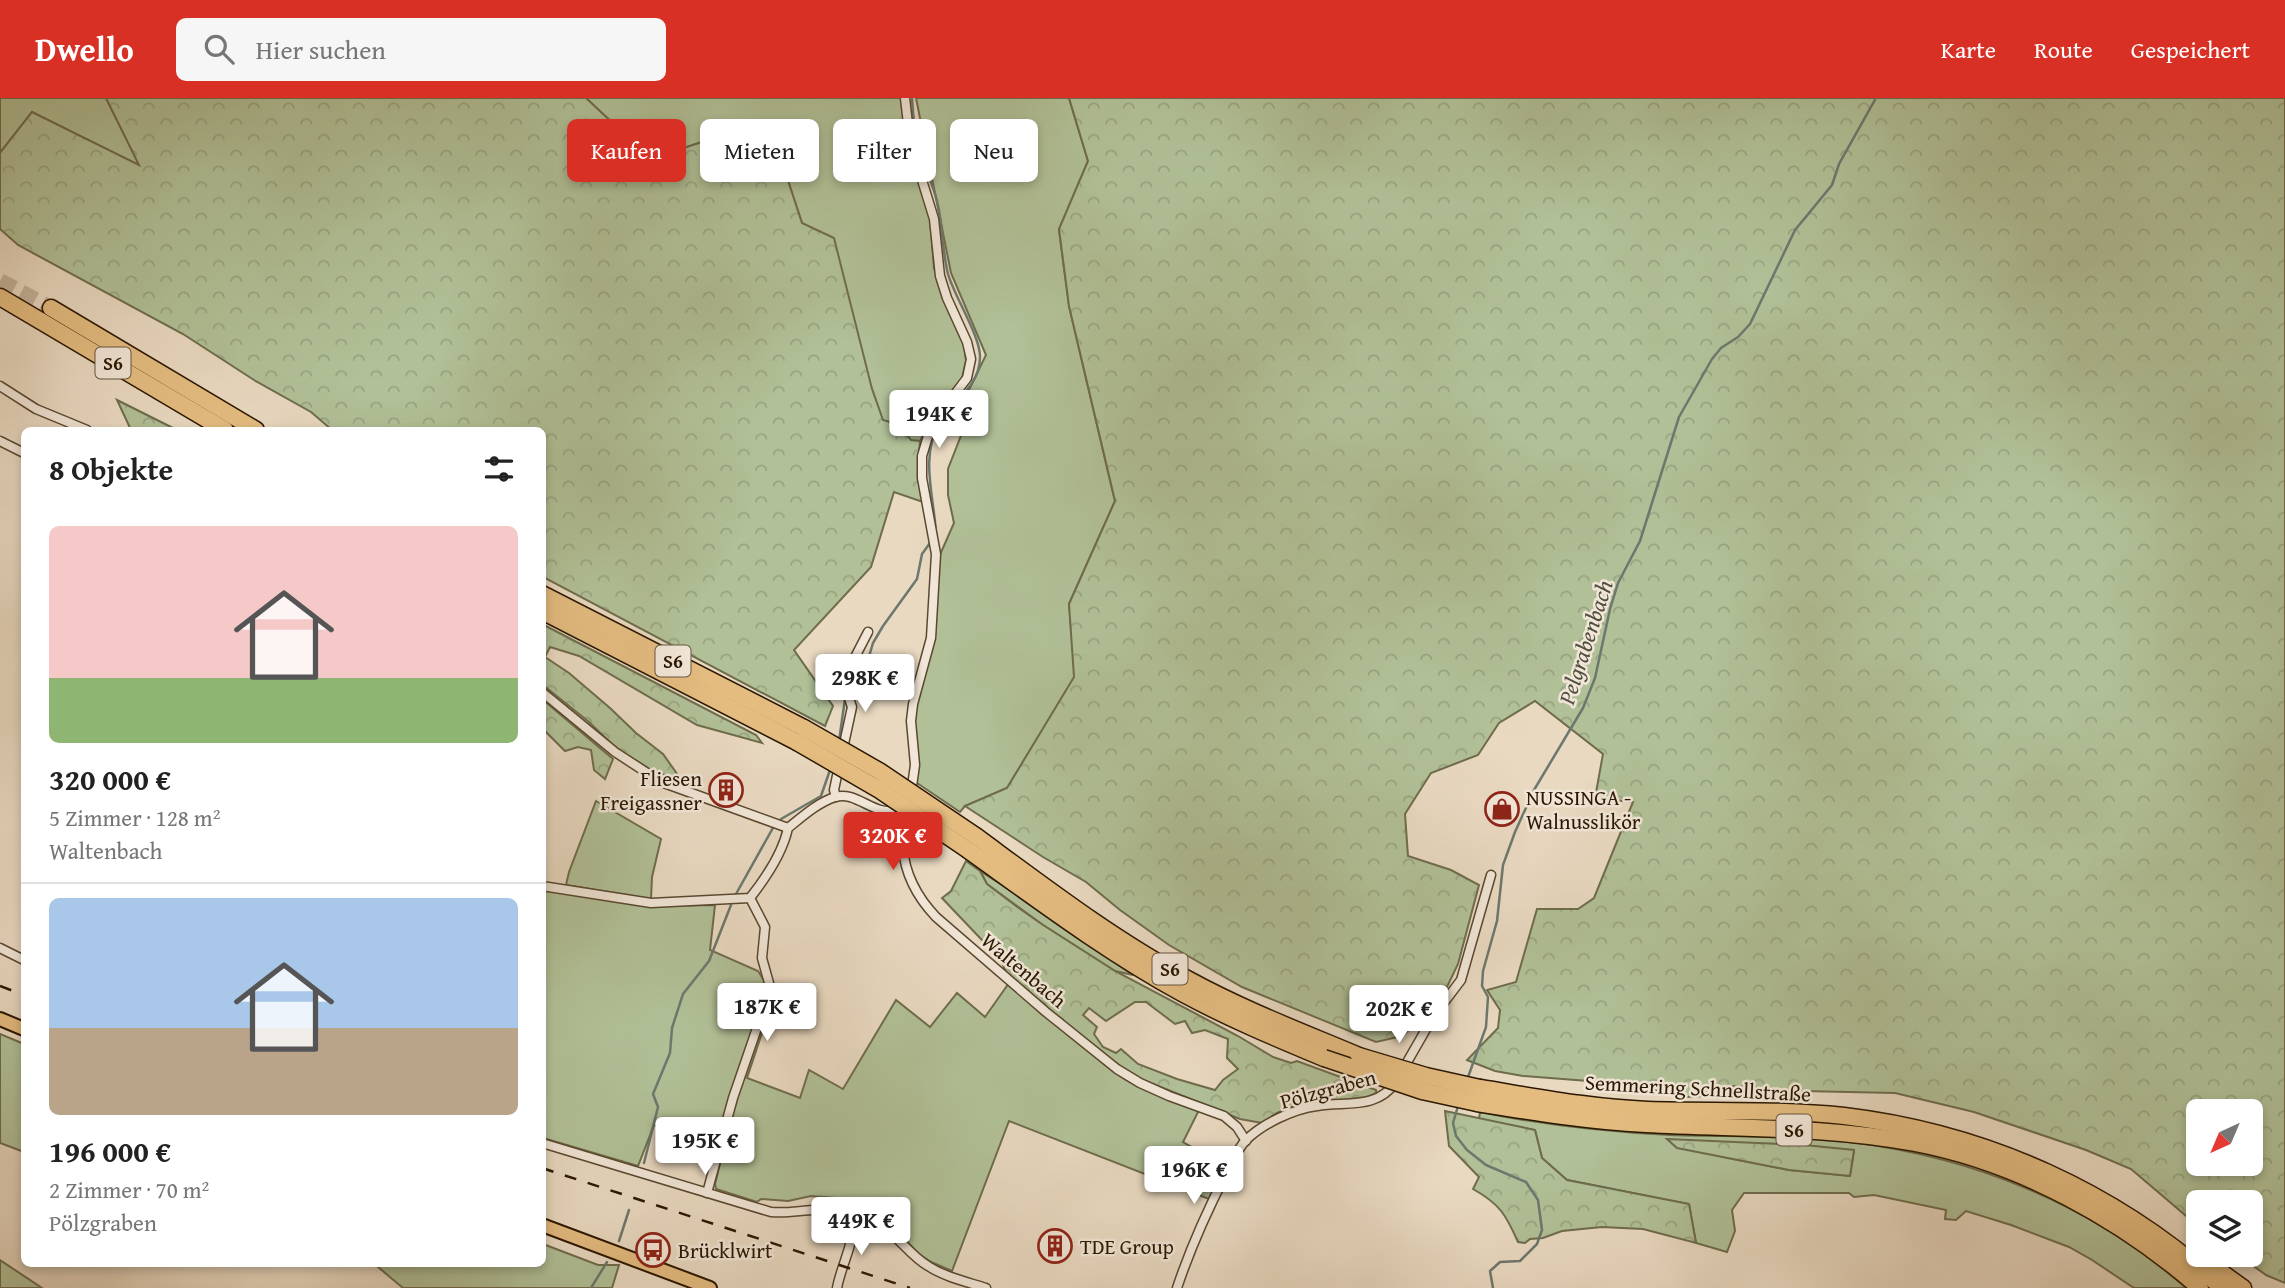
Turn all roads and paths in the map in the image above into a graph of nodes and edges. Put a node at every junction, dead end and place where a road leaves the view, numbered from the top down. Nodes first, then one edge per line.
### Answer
1 (905, 98) edge
2 (0, 297) edge
3 (51, 308) tunnel mouth
4 (0, 386) edge
5 (80, 427) edge
6 (220, 427) edge
7 (251, 427) edge
8 (0, 441) edge
9 (21, 452) edge
10 (546, 596) edge
11 (546, 613) edge
12 (868, 632) dead end
13 (546, 695) edge
14 (801, 735) junction
15 (836, 797) junction
16 (898, 809) junction
17 (788, 828) junction
18 (972, 844) junction
19 (1491, 875) dead end
20 (546, 887) edge
21 (750, 898) junction
22 (0, 948) edge
23 (21, 958) edge
24 (0, 1019) edge
25 (21, 1028) edge
26 (1479, 1096) junction
27 (1246, 1141) junction
28 (546, 1144) edge
29 (707, 1193) junction
30 (854, 1223) junction
31 (546, 1226) edge
32 (2174, 1247) junction
33 (710, 1288) edge
34 (837, 1288) edge
35 (986, 1288) edge
36 (1177, 1288) edge
37 (2200, 1288) edge
38 (2222, 1288) edge
39 (2244, 1288) edge

1 - 16 street
2 - 6 highway, S6
3 - 7 highway, S6
4 - 5 street
8 - 9 street
10 - 14 highway, Semmering Schnellstraße / S6
11 - 14 highway, Semmering Schnellstraße / S6
12 - 15 street
13 - 17 street
14 - 18 highway, Semmering Schnellstraße / S6, bridge
15 - 16 street
15 - 17 street
16 - 27 street, Waltenbach
17 - 21 street
18 - 26 highway, Semmering Schnellstraße / S6, bridge
18 - 26 highway, Semmering Schnellstraße / S6, bridge
19 - 27 street, Pölzgraben
20 - 21 street
21 - 29 street
22 - 23 street
24 - 25 main road
26 - 32 highway, Semmering Schnellstraße / S6
26 - 37 highway, Semmering Schnellstraße / S6
27 - 36 street, Pölzgraben
28 - 29 street
29 - 30 street
30 - 34 street
30 - 35 street
31 - 33 main road
32 - 38 highway, Semmering Schnellstraße / S6
32 - 39 highway

